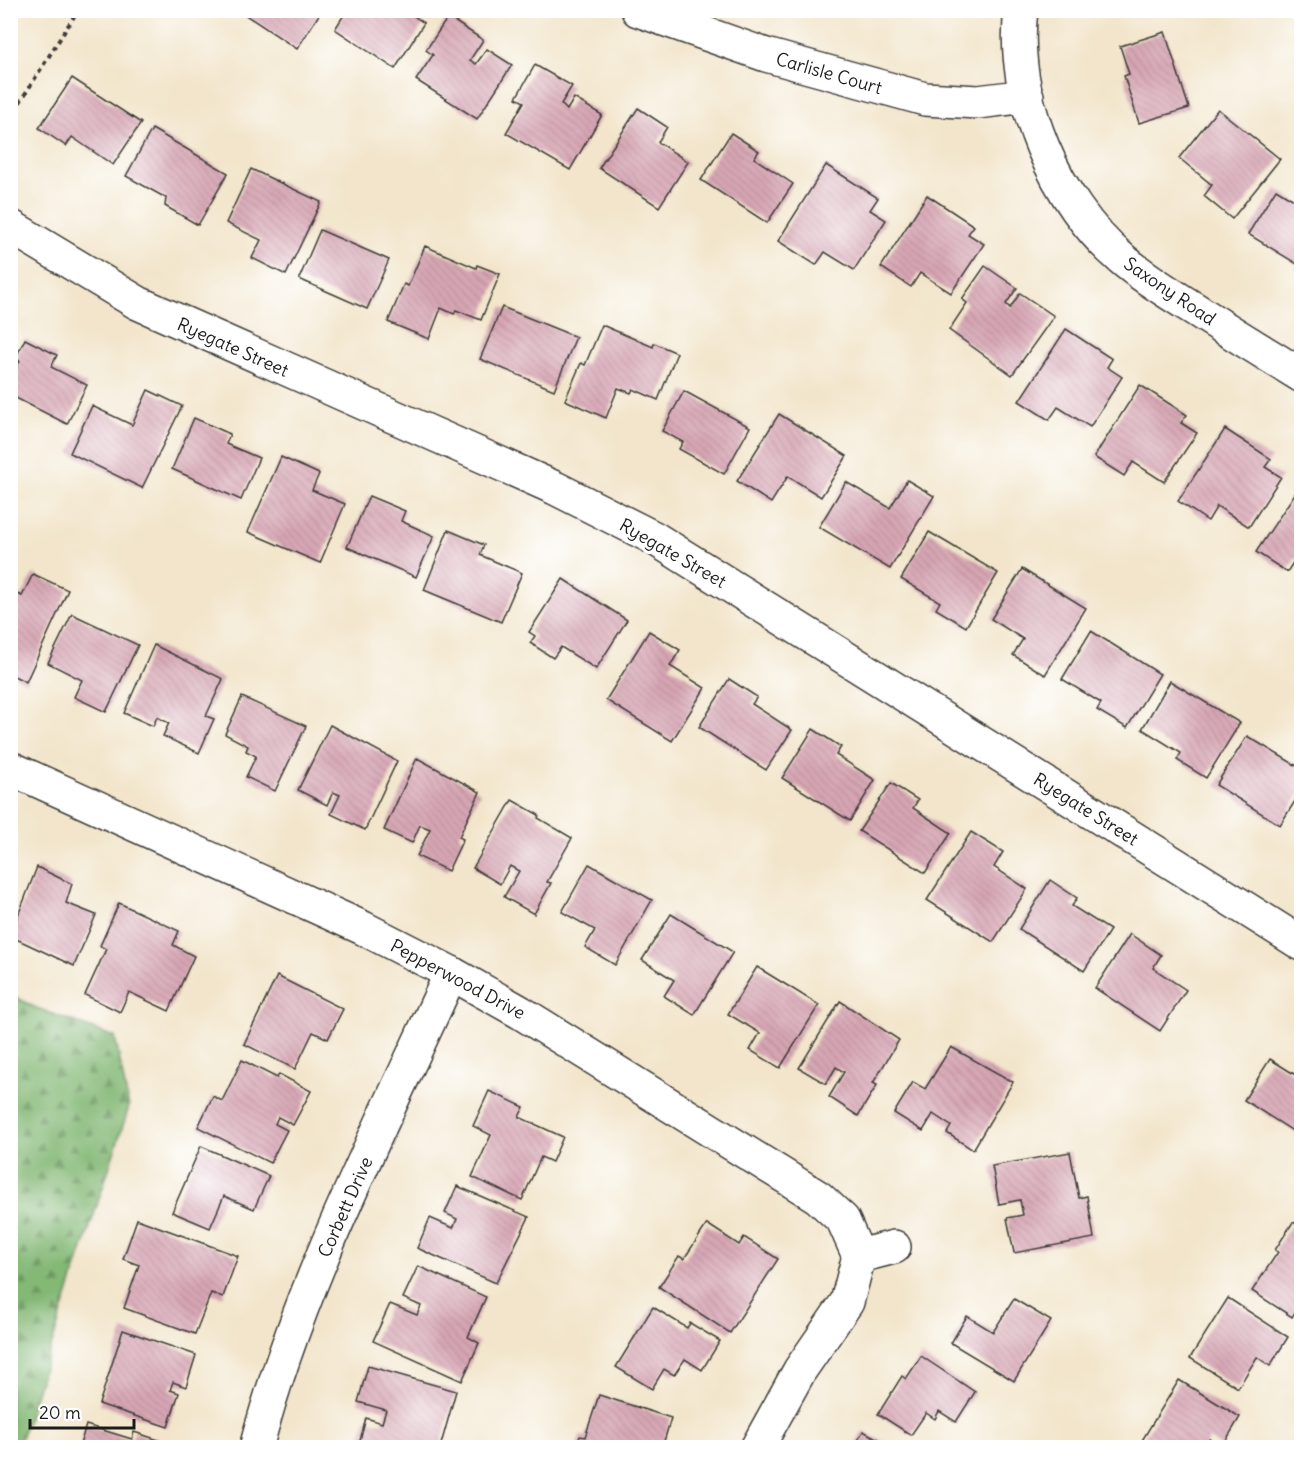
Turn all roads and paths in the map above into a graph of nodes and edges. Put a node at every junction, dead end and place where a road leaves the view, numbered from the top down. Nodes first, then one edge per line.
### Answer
1 (78, 10) edge
2 (638, 10) edge
3 (1022, 10) edge
4 (1027, 96) junction
5 (10, 117) edge
6 (10, 225) edge
7 (1302, 376) edge
8 (10, 768) edge
9 (1302, 944) edge
10 (451, 972) junction
11 (894, 1247) dead end
12 (859, 1256) junction
13 (256, 1448) edge
14 (758, 1448) edge

1 - 5 path
2 - 4 street, Carlisle Court
3 - 4 street, Saxony Road
4 - 7 street, Saxony Road
6 - 9 street, Ryegate Street
8 - 10 street, Pepperwood Drive
10 - 12 street, Pepperwood Drive
10 - 13 street, Corbett Drive
11 - 12 street
12 - 14 street

